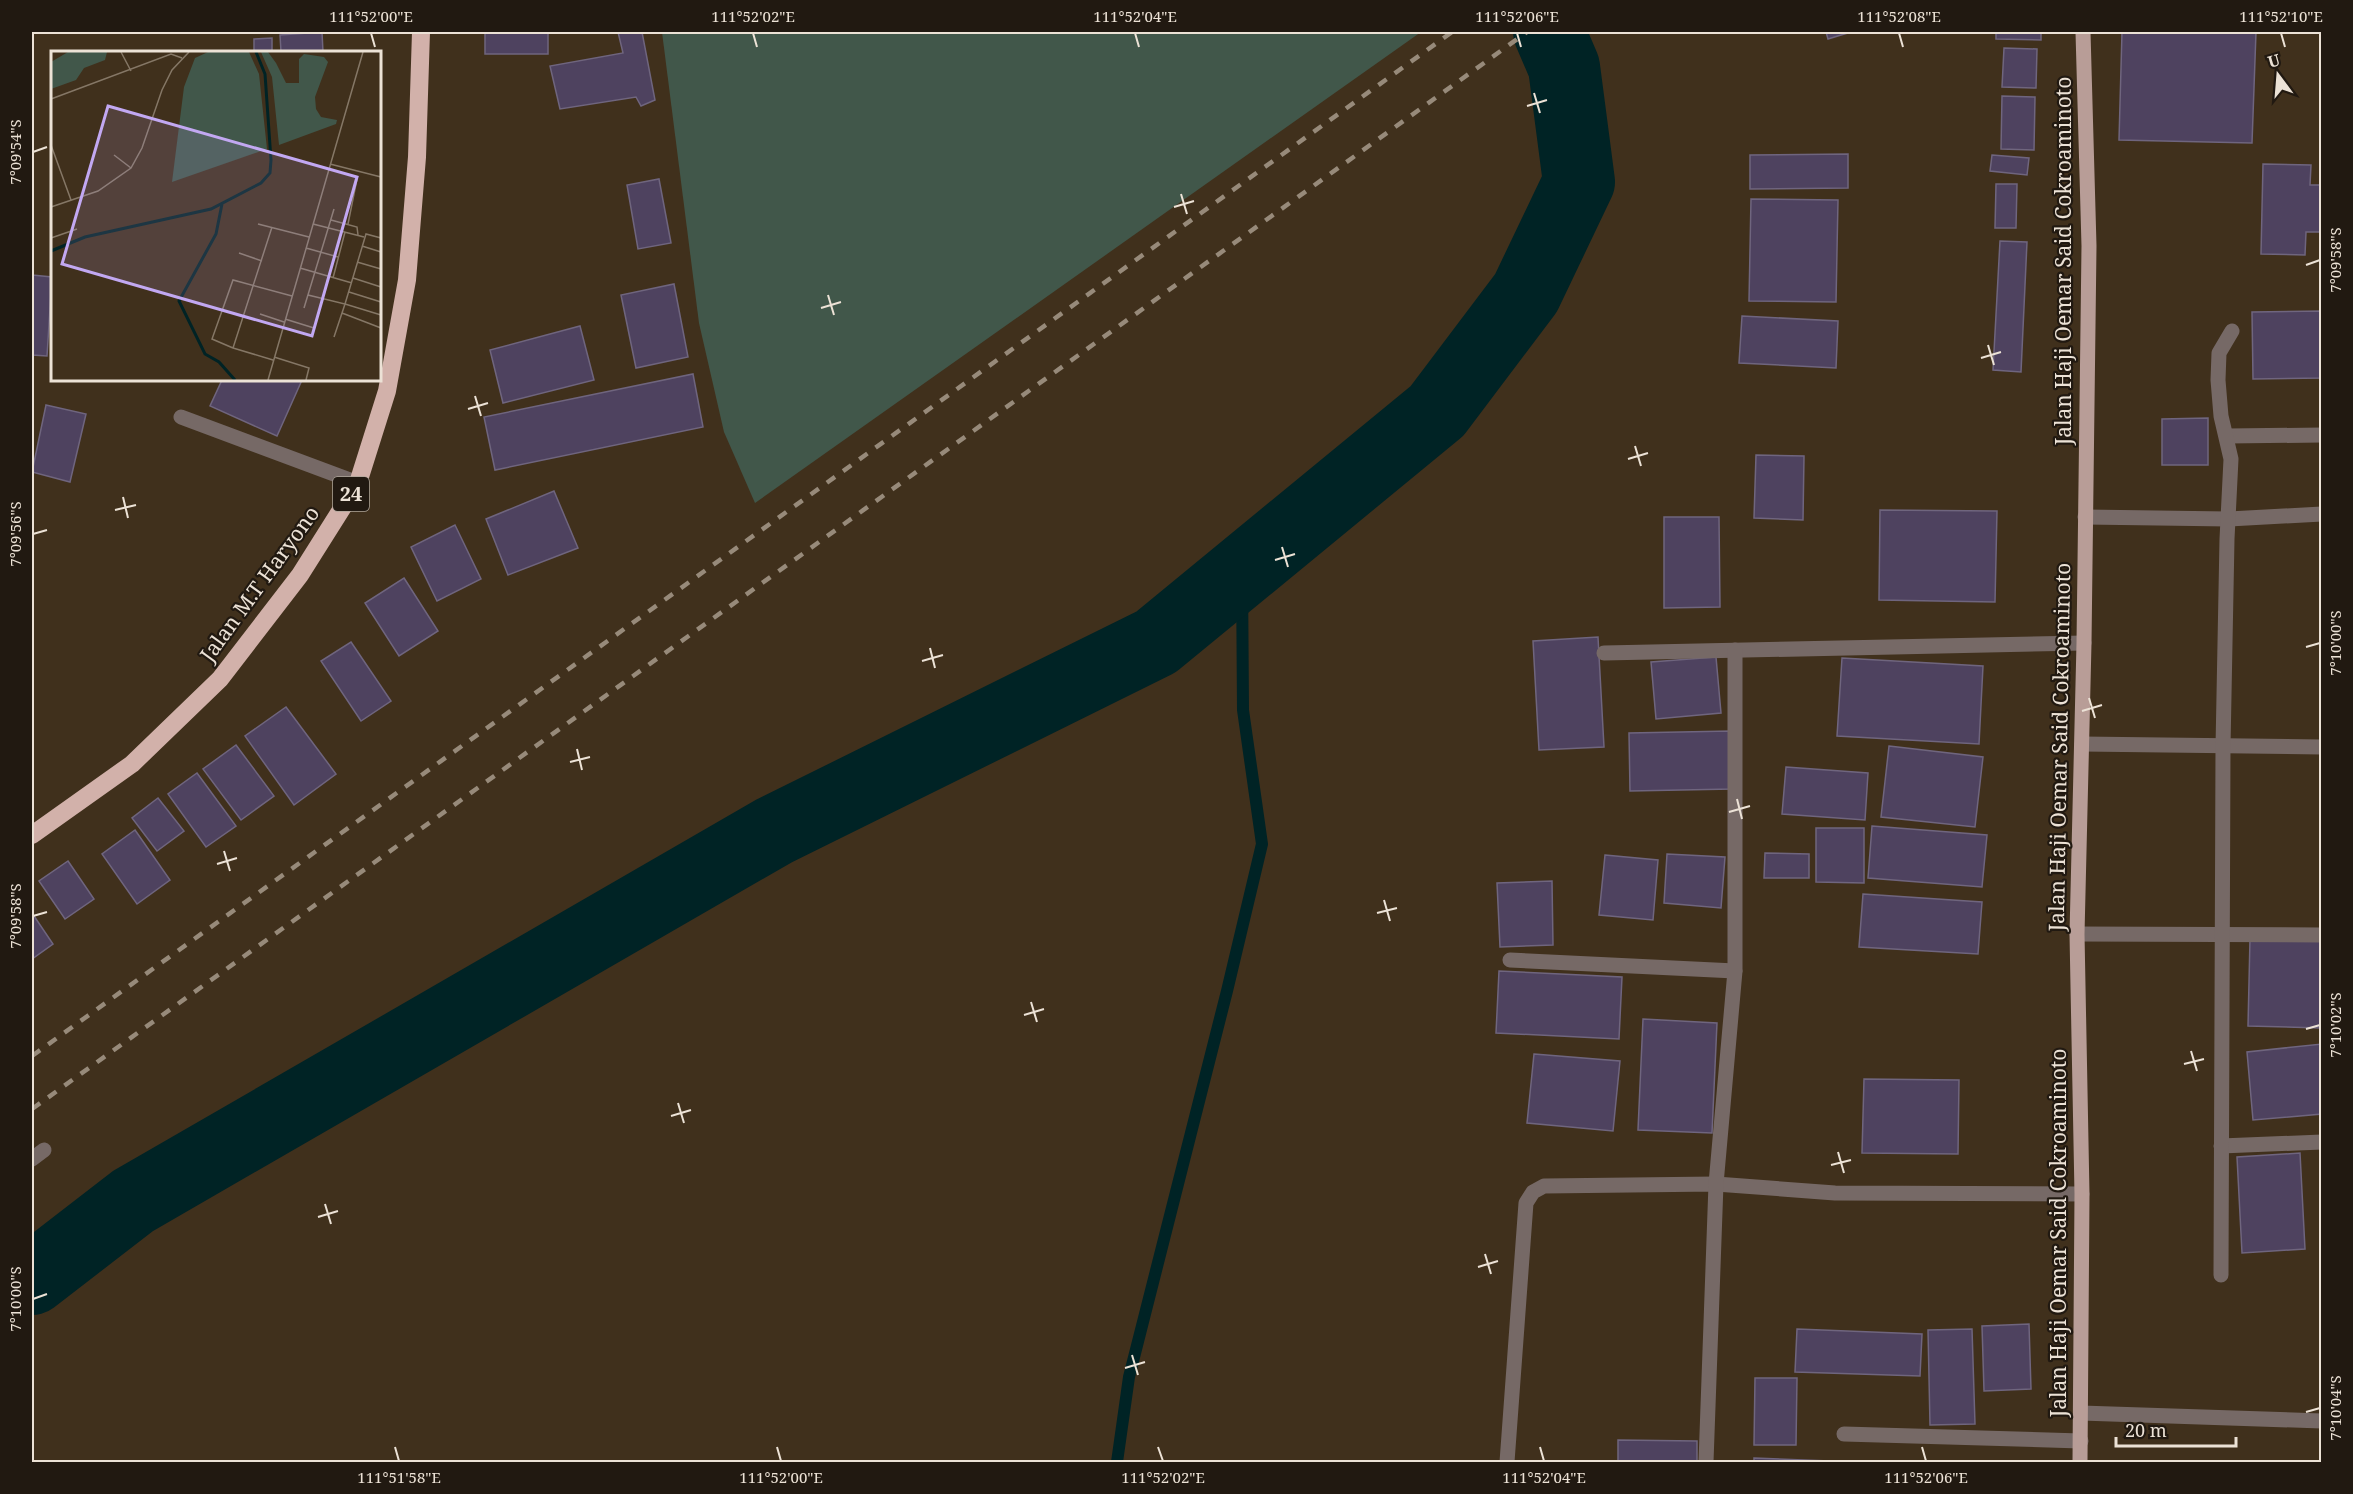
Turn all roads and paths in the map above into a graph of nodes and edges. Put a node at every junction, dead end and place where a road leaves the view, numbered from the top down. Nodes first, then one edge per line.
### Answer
1 (422, 32) edge
2 (2083, 32) edge
3 (2232, 331) dead end
4 (181, 417) dead end
5 (2322, 435) edge
6 (2228, 436) junction
7 (358, 483) junction
8 (2322, 514) edge
9 (2085, 517) junction
10 (2229, 519) junction
11 (2084, 643) junction
12 (1735, 650) junction
13 (1604, 653) dead end
14 (2082, 744) junction
15 (2223, 747) junction
16 (2322, 747) edge
17 (32, 835) edge
18 (2077, 934) junction
19 (2221, 935) junction
20 (2322, 935) edge
21 (1510, 960) dead end
22 (1735, 971) junction
23 (2322, 1142) edge
24 (2221, 1146) junction
25 (44, 1150) dead end
26 (32, 1160) edge
27 (1716, 1184) junction
28 (2082, 1194) junction
29 (2221, 1275) dead end
30 (2081, 1413) junction
31 (2322, 1421) edge
32 (1844, 1434) dead end
33 (2081, 1441) junction
34 (1507, 1462) edge
35 (1706, 1462) edge
36 (2080, 1462) edge

1 - 7 highway, Jalan M.T Haryono / 24
2 - 9 main road, Jalan Haji Oemar Said Cokroaminoto
3 - 6 street
4 - 7 street
5 - 6 street
6 - 10 street
7 - 17 highway, Jalan M.T Haryono / 24
8 - 10 street
9 - 10 street
9 - 11 main road, Jalan Haji Oemar Said Cokroaminoto
10 - 15 street
11 - 12 street
11 - 14 main road, Jalan Haji Oemar Said Cokroaminoto
12 - 13 street
12 - 22 street
14 - 15 street
14 - 18 main road, Jalan Haji Oemar Said Cokroaminoto
15 - 16 street
15 - 19 street
18 - 19 street
18 - 28 main road, Jalan Haji Oemar Said Cokroaminoto
19 - 20 street
19 - 24 street
21 - 22 street
22 - 27 street
23 - 24 street
24 - 29 street
25 - 26 street
27 - 28 street
27 - 34 street
27 - 35 street
28 - 30 main road, Jalan Haji Oemar Said Cokroaminoto
30 - 31 street
30 - 33 main road, Jalan Haji Oemar Said Cokroaminoto
32 - 33 street
33 - 36 main road, Jalan Haji Oemar Said Cokroaminoto

